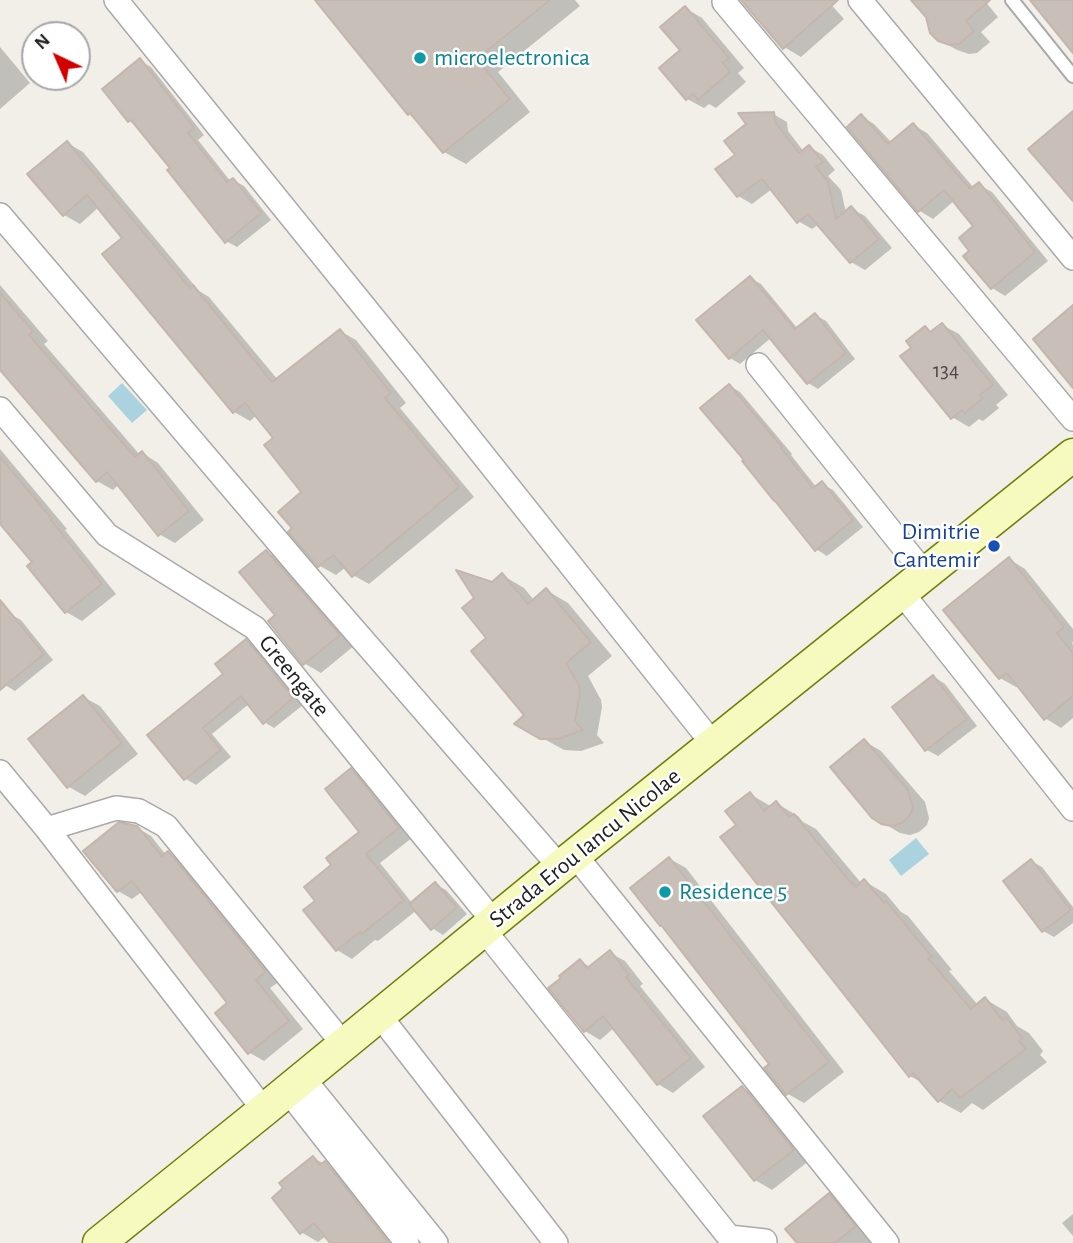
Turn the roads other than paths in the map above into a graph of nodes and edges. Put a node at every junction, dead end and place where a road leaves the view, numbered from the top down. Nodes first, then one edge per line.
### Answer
1 (116, 0) edge
2 (860, 0) edge
3 (1012, 0) edge
4 (724, 2) dead end
5 (1073, 76) edge
6 (0, 215) edge
7 (1073, 258) edge
8 (758, 365) dead end
9 (0, 409) edge
10 (1073, 419) edge
11 (1073, 455) edge
12 (914, 583) junction
13 (713, 744) junction
14 (0, 772) edge
15 (1073, 809) edge
16 (47, 829) junction
17 (568, 861) junction
18 (489, 926) junction
19 (380, 1016) junction
20 (344, 1045) junction
21 (285, 1093) junction
22 (765, 1241) dead end
23 (99, 1243) edge
24 (407, 1243) edge
25 (436, 1243) edge
26 (556, 1243) edge
27 (887, 1243) edge

1 - 13 street
2 - 7 street
3 - 5 lane
4 - 10 street
6 - 17 street
8 - 12 street
9 - 18 street, Greengate
11 - 12 street, Strada Erou Iancu Nicolae
12 - 13 street, Strada Erou Iancu Nicolae
12 - 15 street
13 - 17 street, Strada Erou Iancu Nicolae
14 - 16 street
16 - 20 street
16 - 21 street
17 - 18 street, Strada Erou Iancu Nicolae
17 - 27 street
18 - 19 street, Strada Erou Iancu Nicolae
18 - 22 street, Greengate
19 - 20 street, Strada Erou Iancu Nicolae
19 - 26 street
20 - 21 street, Strada Erou Iancu Nicolae
21 - 23 street, Strada Erou Iancu Nicolae
21 - 24 street
21 - 25 street

